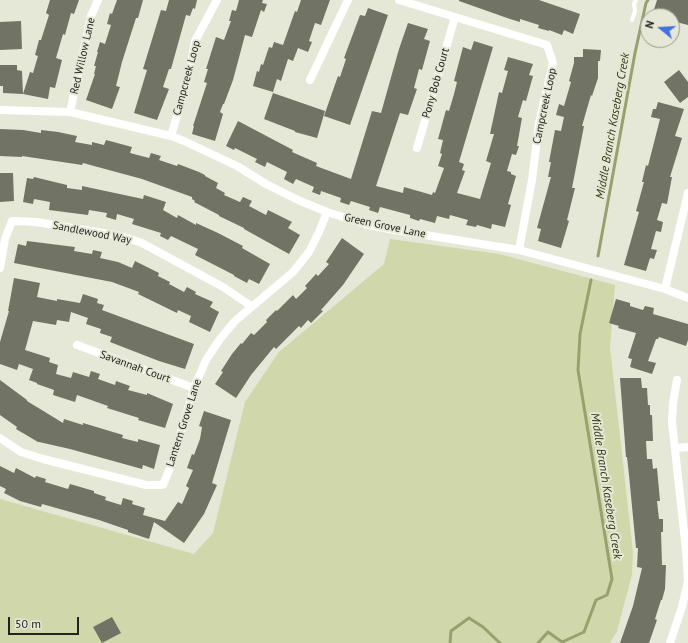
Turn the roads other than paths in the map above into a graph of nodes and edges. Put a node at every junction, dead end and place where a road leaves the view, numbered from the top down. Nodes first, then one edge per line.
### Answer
1 (98, 0) edge
2 (217, 0) edge
3 (348, 0) edge
4 (399, 0) edge
5 (636, 0) edge
6 (454, 17) junction
7 (632, 20) dead end
8 (310, 80) dead end
9 (0, 110) edge
10 (70, 112) junction
11 (171, 136) junction
12 (417, 148) dead end
13 (688, 193) edge
14 (327, 212) junction
15 (518, 250) junction
16 (0, 268) edge
17 (665, 290) junction
18 (688, 298) edge
19 (251, 306) junction
20 (77, 345) dead end
21 (677, 380) dead end
22 (194, 388) junction
23 (0, 438) edge
24 (688, 447) edge
25 (675, 448) junction
26 (688, 581) edge
27 (670, 643) edge

1 - 10 street, Red Willow Lane
2 - 11 street, Campcreek Loop
3 - 8 street
4 - 6 street, Campcreek Loop
5 - 7 lane
6 - 12 street, Pony Bob Court
6 - 15 street, Campcreek Loop
9 - 10 street, Green Grove Lane
10 - 11 street, Green Grove Lane
11 - 14 street, Green Grove Lane
13 - 17 street
14 - 15 street, Green Grove Lane
14 - 19 street, Lantern Grove Lane
15 - 17 street, Green Grove Lane
16 - 19 street, Sandlewood Way
17 - 18 street, Green Grove Lane
19 - 22 street, Lantern Grove Lane
20 - 22 street, Savannah Court
21 - 25 street
22 - 23 street, Lantern Grove Lane
24 - 25 street
25 - 26 street
26 - 27 street

